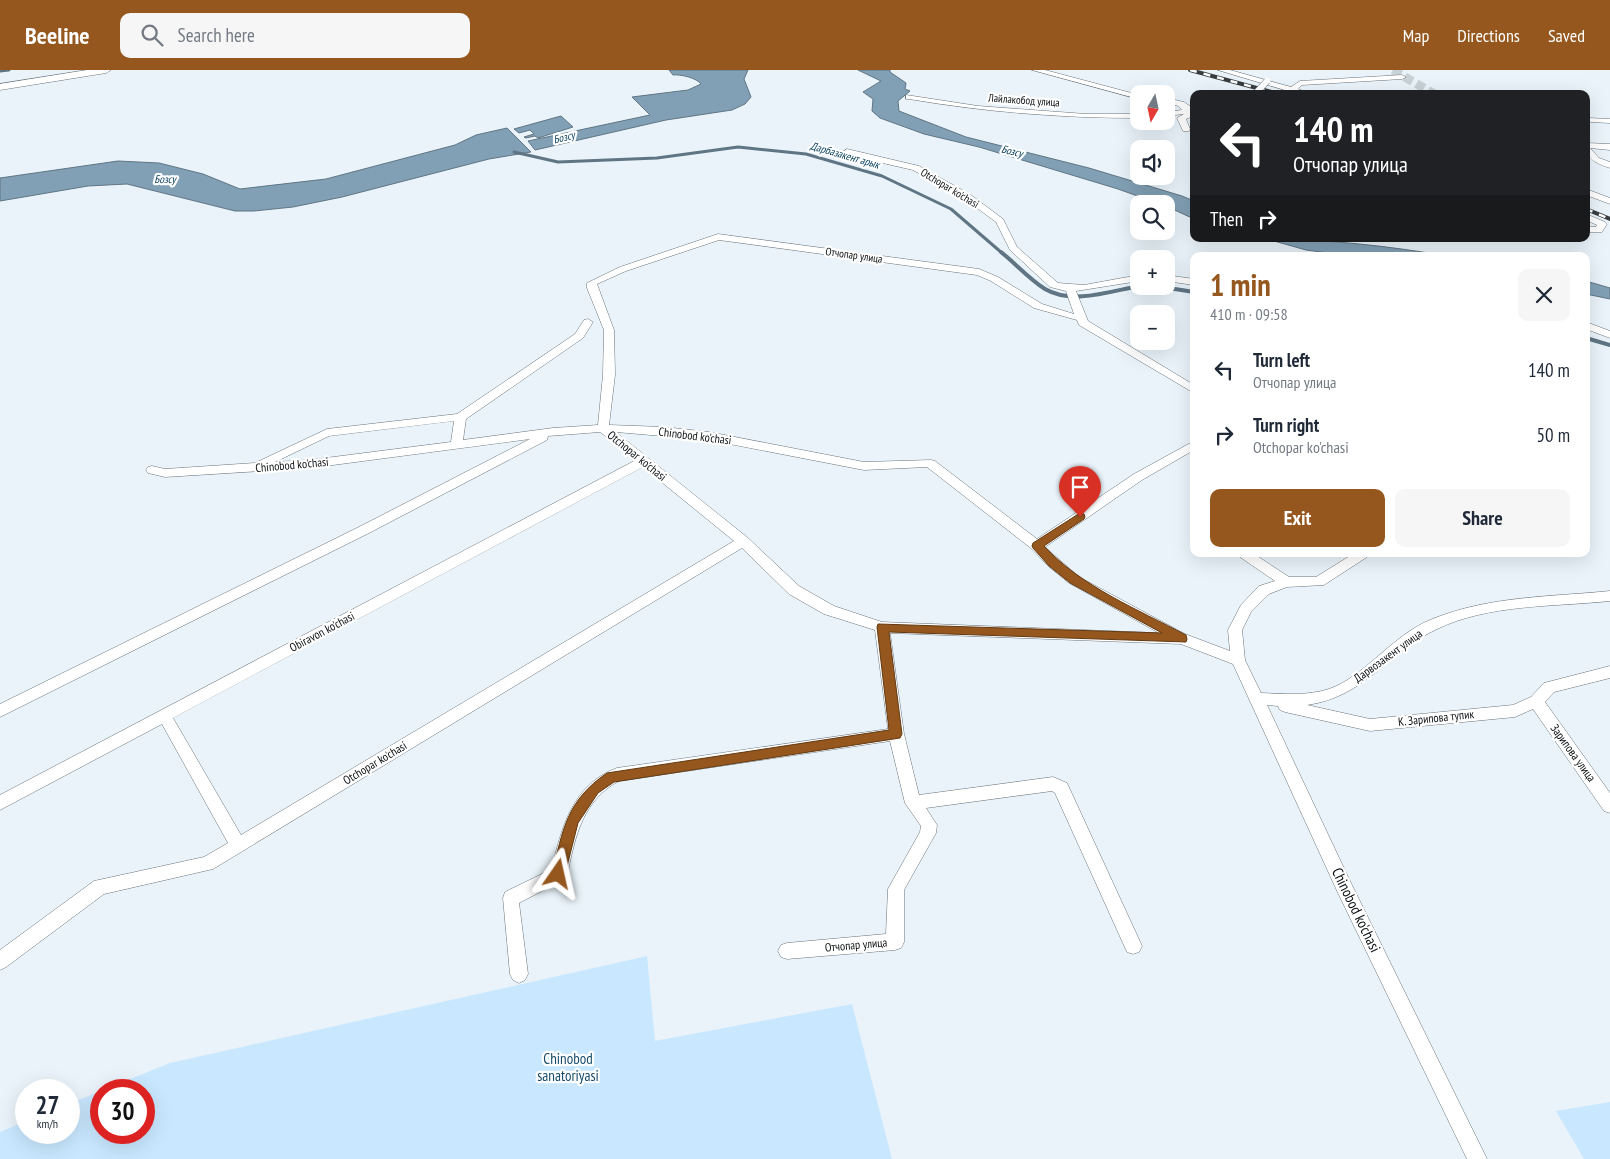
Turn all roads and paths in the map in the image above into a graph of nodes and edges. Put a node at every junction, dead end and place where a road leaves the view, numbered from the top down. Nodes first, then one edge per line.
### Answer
1 (73, 70) edge
2 (106, 70) edge
3 (1036, 70) edge
4 (1222, 70) edge
5 (1402, 77) dead end
6 (36, 79) junction
7 (1267, 81) junction
8 (0, 82) edge
9 (0, 87) edge
10 (1293, 89) joint
11 (1259, 90) edge
12 (1130, 95) edge
13 (909, 97) dead end
14 (1175, 102) edge
15 (1190, 110) edge
16 (1190, 111) edge
17 (1175, 113) edge
18 (1190, 115) edge
19 (1130, 116) edge
20 (1591, 120) dead end
21 (1610, 121) edge
22 (1186, 129) dead end
23 (1590, 147) edge
24 (1610, 147) edge
25 (847, 152) dead end
26 (1590, 152) edge
27 (1610, 165) edge
28 (1590, 194) edge
29 (1610, 201) edge
30 (1590, 219) edge
31 (1590, 229) edge
32 (623, 270) joint
33 (1130, 279) edge
34 (1175, 279) edge
35 (1190, 281) edge
36 (1070, 289) junction
37 (1080, 318) junction
38 (588, 322) dead end
39 (1590, 327) edge
40 (1610, 335) edge
41 (1190, 388) edge
42 (460, 417) junction
43 (603, 428) junction
44 (553, 432) junction
45 (457, 445) junction
46 (1190, 447) edge
47 (644, 461) junction
48 (251, 469) junction
49 (152, 470) dead end
50 (743, 541) junction
51 (1037, 546) junction
52 (1249, 557) edge
53 (1357, 557) edge
54 (1286, 582) junction
55 (1610, 596) edge
56 (882, 627) junction
57 (1182, 639) junction
58 (1238, 660) junction
59 (1610, 672) edge
60 (1255, 699) junction
61 (1536, 701) junction
62 (0, 711) edge
63 (164, 715) junction
64 (896, 734) junction
65 (914, 803) junction
66 (0, 804) edge
67 (1610, 806) edge
68 (238, 845) junction
69 (1133, 946) dead end
70 (787, 951) dead end
71 (0, 961) edge
72 (519, 974) dead end
73 (1477, 1159) edge

1 - 6 main road
2 - 6 main road
3 - 12 street, Лайлакобод улица
4 - 7 street
5 - 10 street
6 - 8 main road
6 - 9 main road
7 - 10 street
7 - 11 street, bridge
13 - 19 street, Лайлакобод улица
14 - 15 street
16 - 17 street
18 - 22 street
20 - 21 street
23 - 24 street
25 - 36 street, Otchopar ko'chasi
26 - 27 street
28 - 29 street
30 - 31 street
32 - 37 street, Отчопар улица
32 - 43 street, Otchopar ko'chasi
33 - 36 street
34 - 35 street
36 - 37 street
37 - 41 street, Отчопар улица
38 - 42 street
39 - 40 street
42 - 45 street
42 - 48 street
43 - 44 street, Chinobod ko'chasi
43 - 47 street, Otchopar ko'chasi
43 - 51 street, Chinobod ko'chasi
44 - 45 street, Chinobod ko'chasi
44 - 62 street
45 - 48 street, Chinobod ko'chasi
46 - 51 street
47 - 50 street, Otchopar ko'chasi
47 - 63 street, Obiravon ko'chasi
48 - 49 street, Chinobod ko'chasi
50 - 56 street, Otchopar ko'chasi
50 - 68 street, Otchopar ko'chasi
51 - 57 street, Chinobod ko'chasi
52 - 54 street
53 - 54 street
54 - 58 street, Chinobod ko'chasi
55 - 60 street, Дарвозакент улица
56 - 57 street, Otchopar ko'chasi
56 - 64 street, Отчопар улица
57 - 58 street, Otchopar ko'chasi
58 - 60 street, Chinobod ko'chasi
59 - 61 street, К. Зарипова тупик
60 - 61 street, К. Зарипова тупик
60 - 73 street, Chinobod ko'chasi
61 - 67 street, Зарипова улица
63 - 66 street, Obiravon ko'chasi
63 - 68 street
64 - 65 street, Отчопар улица
64 - 72 street
65 - 69 street
65 - 70 street, Отчопар улица
68 - 71 street, Otchopar ko'chasi

